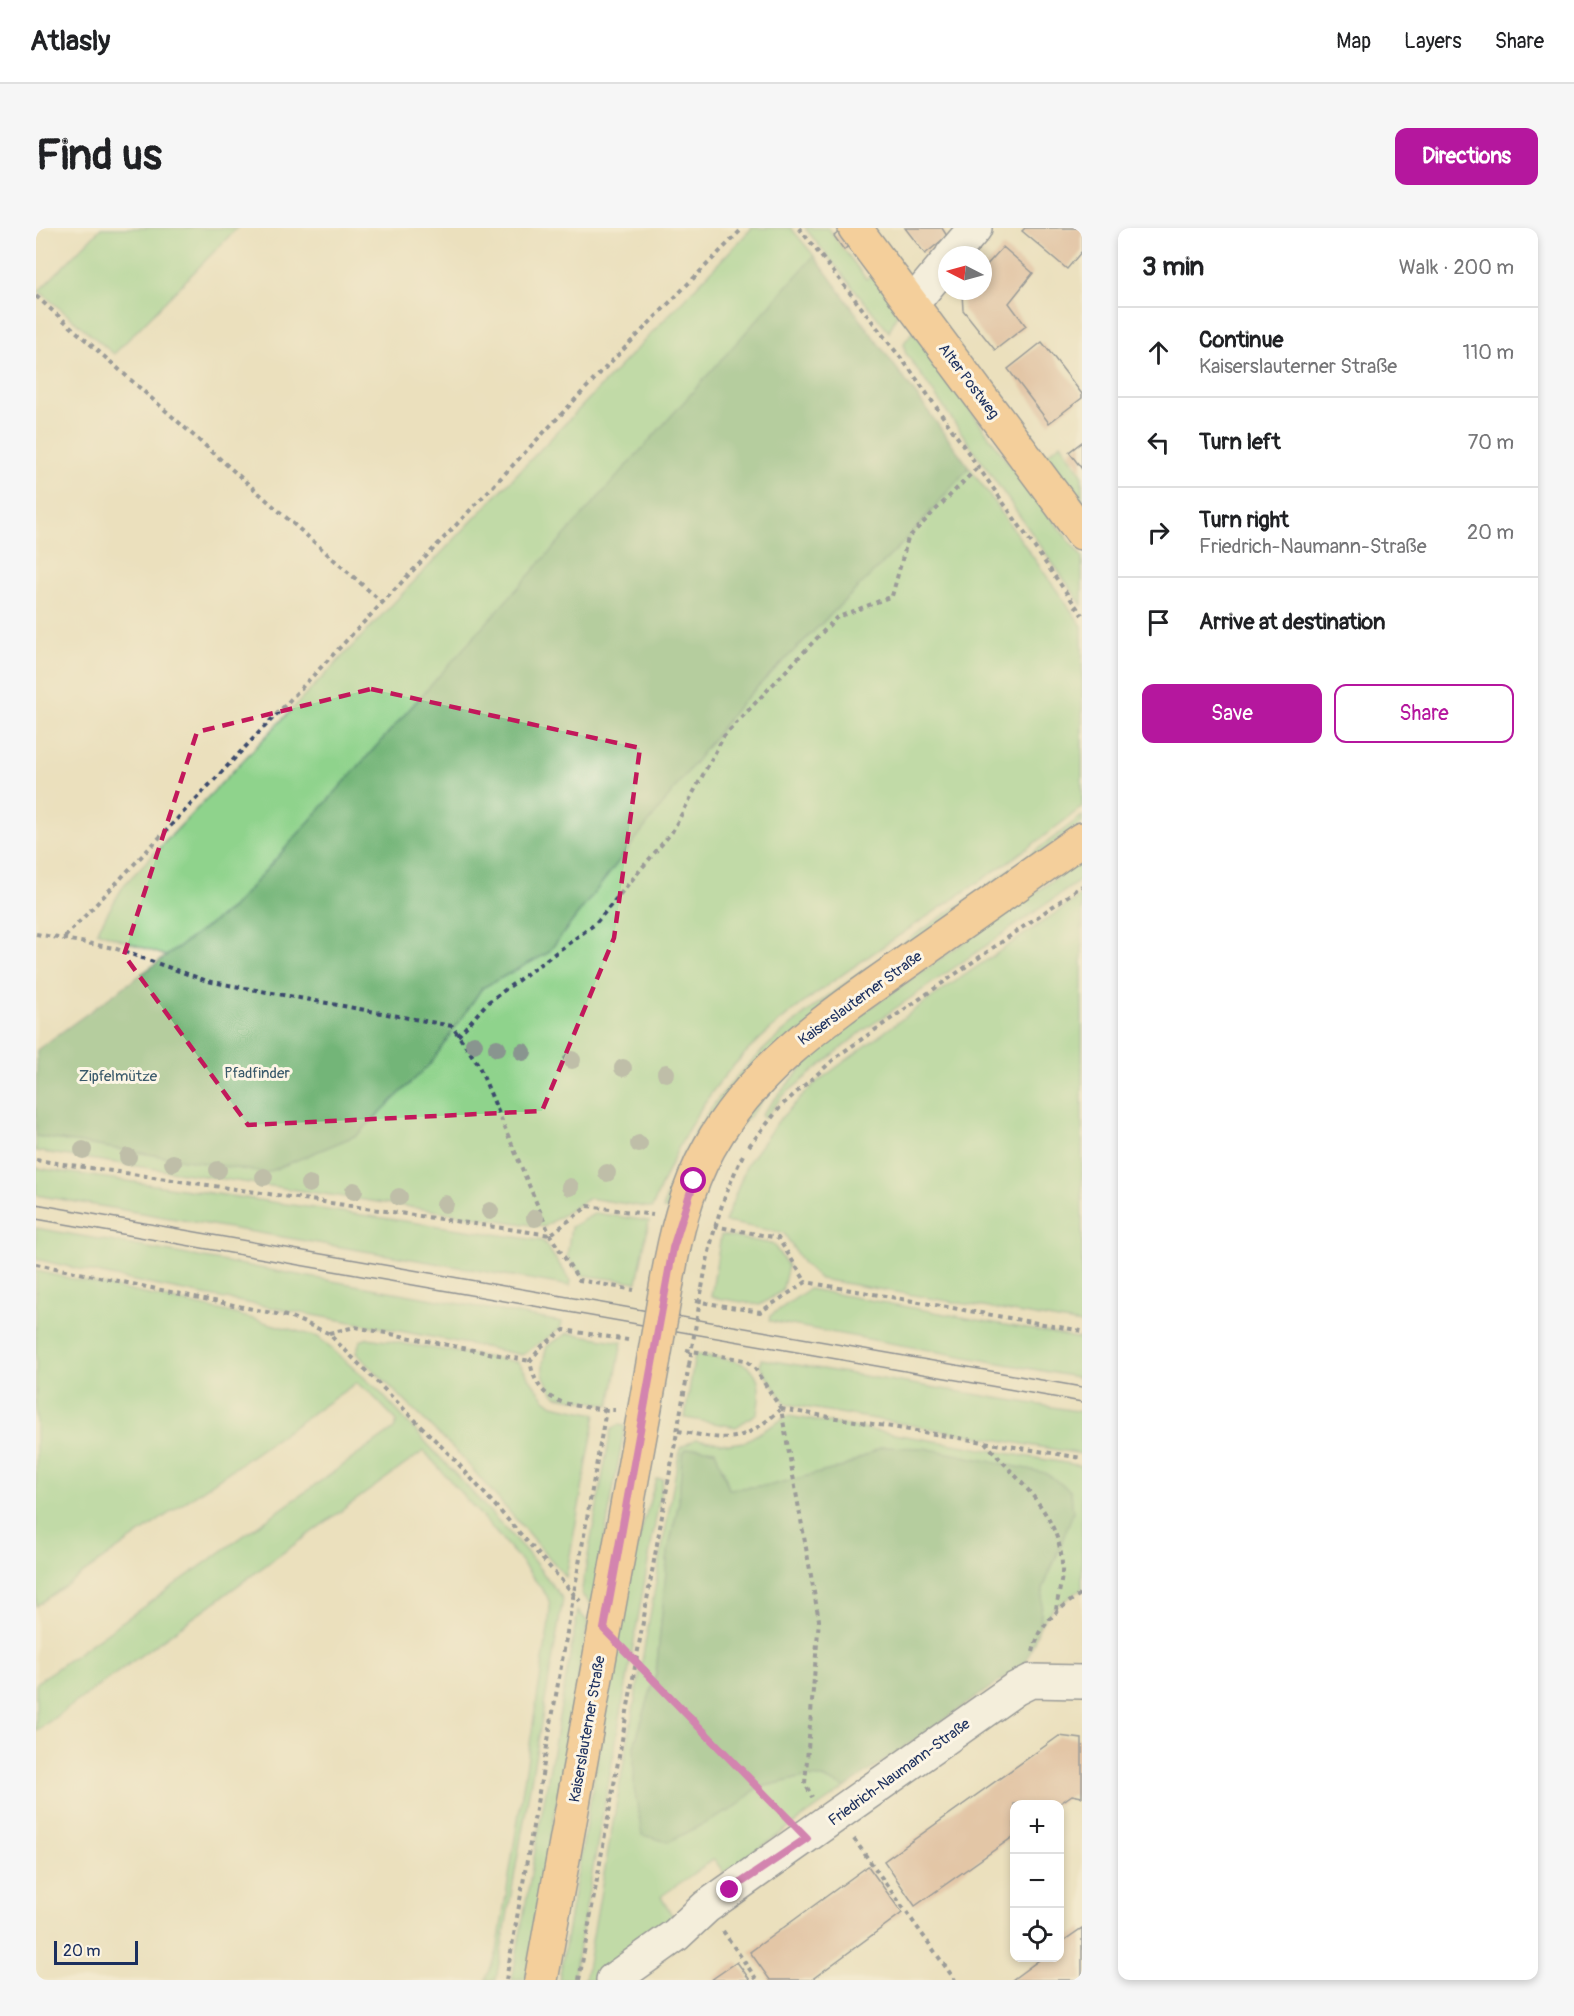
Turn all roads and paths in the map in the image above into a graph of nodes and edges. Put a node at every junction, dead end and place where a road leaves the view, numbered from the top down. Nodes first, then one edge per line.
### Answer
1 (744, 228) edge
2 (800, 228) edge
3 (855, 228) edge
4 (975, 228) edge
5 (960, 246) edge
6 (938, 273) edge
7 (36, 296) edge
8 (912, 304) junction
9 (977, 468) junction
10 (1082, 533) edge
11 (384, 604) junction
12 (1082, 615) edge
13 (1082, 839) edge
14 (1082, 886) edge
15 (36, 934) edge
16 (65, 938) junction
17 (458, 1036) junction
18 (36, 1160) edge
19 (654, 1215) dead end
20 (714, 1226) junction
21 (549, 1235) junction
22 (36, 1264) edge
23 (1082, 1331) edge
24 (328, 1333) junction
25 (530, 1360) dead end
26 (619, 1400) dead end
27 (781, 1409) junction
28 (641, 1424) junction
29 (678, 1431) junction
30 (985, 1442) junction
31 (1082, 1458) edge
32 (573, 1593) junction
33 (1082, 1593) edge
34 (1056, 1610) junction
35 (604, 1629) junction
36 (636, 1662) junction
37 (1031, 1681) junction
38 (1082, 1682) edge
39 (825, 1825) junction
40 (706, 1907) junction
41 (506, 1980) edge
42 (541, 1980) edge
43 (579, 1980) edge
44 (613, 1980) edge
45 (757, 1980) edge
46 (955, 1980) edge

1 - 11 path
2 - 9 path
3 - 8 main road, Alter Postweg
4 - 5 street
6 - 8 street
7 - 11 path
8 - 10 main road, Alter Postweg
9 - 12 path
9 - 17 path
11 - 16 path
13 - 28 main road, Kaiserslauterner Straße, bridge
14 - 20 path
15 - 16 path
16 - 17 path
17 - 21 path
18 - 21 path
19 - 21 path
20 - 23 path
20 - 29 path, bridge
22 - 24 path
24 - 25 path
24 - 32 path
26 - 32 path
27 - 29 path
27 - 30 path
27 - 39 path
28 - 29 path
28 - 35 main road, Kaiserslauterner Straße
29 - 36 path
30 - 31 path
30 - 34 path
32 - 35 path
32 - 41 path
33 - 34 path
34 - 37 path
35 - 36 path
35 - 42 main road, Kaiserslauterner Straße
36 - 39 path
36 - 43 path
37 - 38 street
37 - 39 street, Friedrich-Naumann-Straße
39 - 40 street, Friedrich-Naumann-Straße
39 - 46 path
40 - 44 street, Friedrich-Naumann-Straße
40 - 45 path

